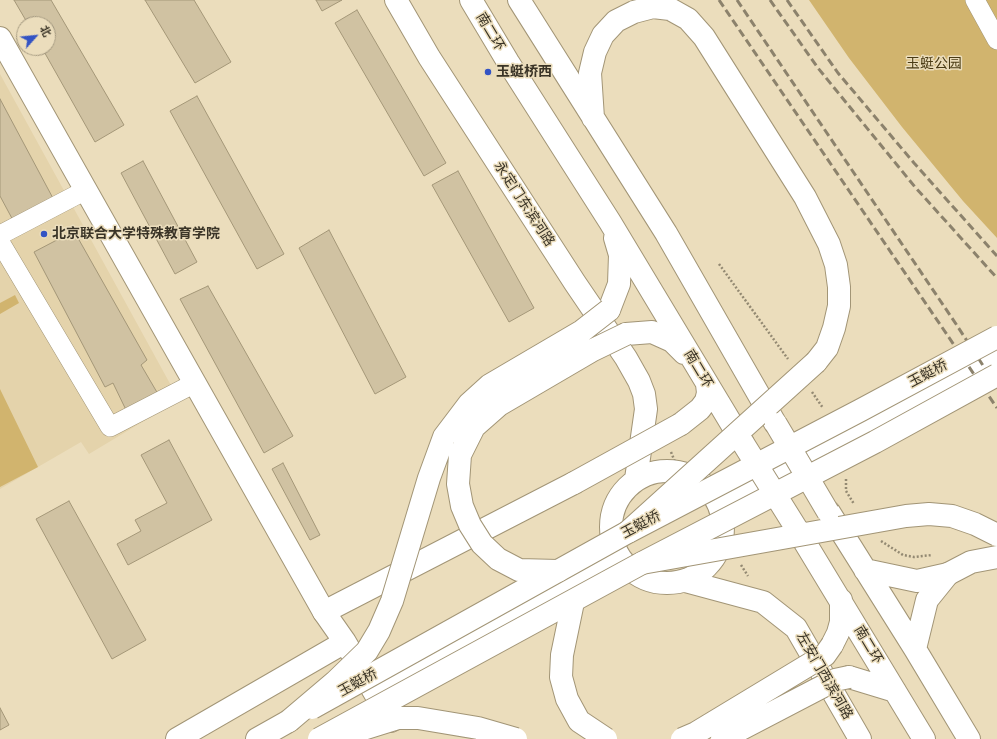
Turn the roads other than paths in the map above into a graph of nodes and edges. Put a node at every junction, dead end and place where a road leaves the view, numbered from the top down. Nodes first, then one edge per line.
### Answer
1 (396, 0) edge
2 (471, 0) edge
3 (519, 0) edge
4 (975, 0) edge
5 (0, 38) edge
6 (997, 40) edge
7 (593, 118) junction
8 (86, 190) junction
9 (610, 222) junction
10 (0, 235) edge
11 (0, 242) edge
12 (997, 337) edge
13 (997, 353) edge
14 (694, 363) junction
15 (997, 375) edge
16 (195, 383) junction
17 (707, 384) junction
18 (727, 418) junction
19 (681, 424) junction
20 (636, 479) junction
21 (709, 490) junction
22 (735, 496) junction
23 (723, 519) junction
24 (997, 535) edge
25 (620, 537) junction
26 (997, 557) edge
27 (606, 565) junction
28 (637, 567) junction
29 (865, 570) junction
30 (558, 571) junction
31 (948, 574) junction
32 (685, 581) junction
33 (840, 600) junction
34 (574, 602) junction
35 (324, 612) junction
36 (345, 642) junction
37 (915, 649) junction
38 (372, 688) junction
39 (895, 691) junction
40 (289, 721) junction
41 (177, 739) edge
42 (257, 739) edge
43 (320, 739) edge
44 (331, 739) edge
45 (364, 739) edge
46 (516, 739) edge
47 (606, 739) edge
48 (682, 739) edge
49 (722, 739) edge
50 (860, 739) edge
51 (924, 739) edge
52 (969, 739) edge

1 - 20 main road, 永定门东滨河路
2 - 9 main road, 南二环
3 - 7 main road
4 - 6 street
5 - 8 main road
7 - 25 main road, bridge
7 - 29 main road, bridge
8 - 10 street
8 - 16 main road
9 - 14 main road, 南二环
9 - 40 main road, bridge
11 - 16 street
12 - 25 main road, 玉蜓桥, bridge
13 - 22 main road
14 - 17 main road, 南二环
14 - 30 main road, bridge
15 - 28 main road, bridge
16 - 35 main road
17 - 18 main road, 南二环
17 - 19 main road
18 - 19 main road
18 - 33 main road, 南二环, bridge
19 - 35 main road, bridge
20 - 21 main road
20 - 25 main road
21 - 22 main road
21 - 23 main road
22 - 23 main road
23 - 32 main road
24 - 28 main road, bridge
25 - 27 main road
25 - 28 main road
25 - 30 main road, 玉蜓桥, bridge
26 - 31 main road
27 - 28 main road
27 - 38 main road
28 - 32 main road
28 - 34 main road, bridge
29 - 31 main road
29 - 37 main road
30 - 40 main road, 玉蜓桥, bridge
31 - 37 main road
32 - 50 main road, 左安门西滨河路
33 - 39 main road, 南二环
33 - 48 main road, bridge
34 - 43 main road, bridge
34 - 47 main road, bridge
35 - 36 main road
36 - 38 main road
36 - 41 main road
37 - 52 main road
38 - 45 main road
39 - 49 main road, bridge
39 - 51 main road, 南二环
40 - 42 main road
44 - 46 main road, bridge

